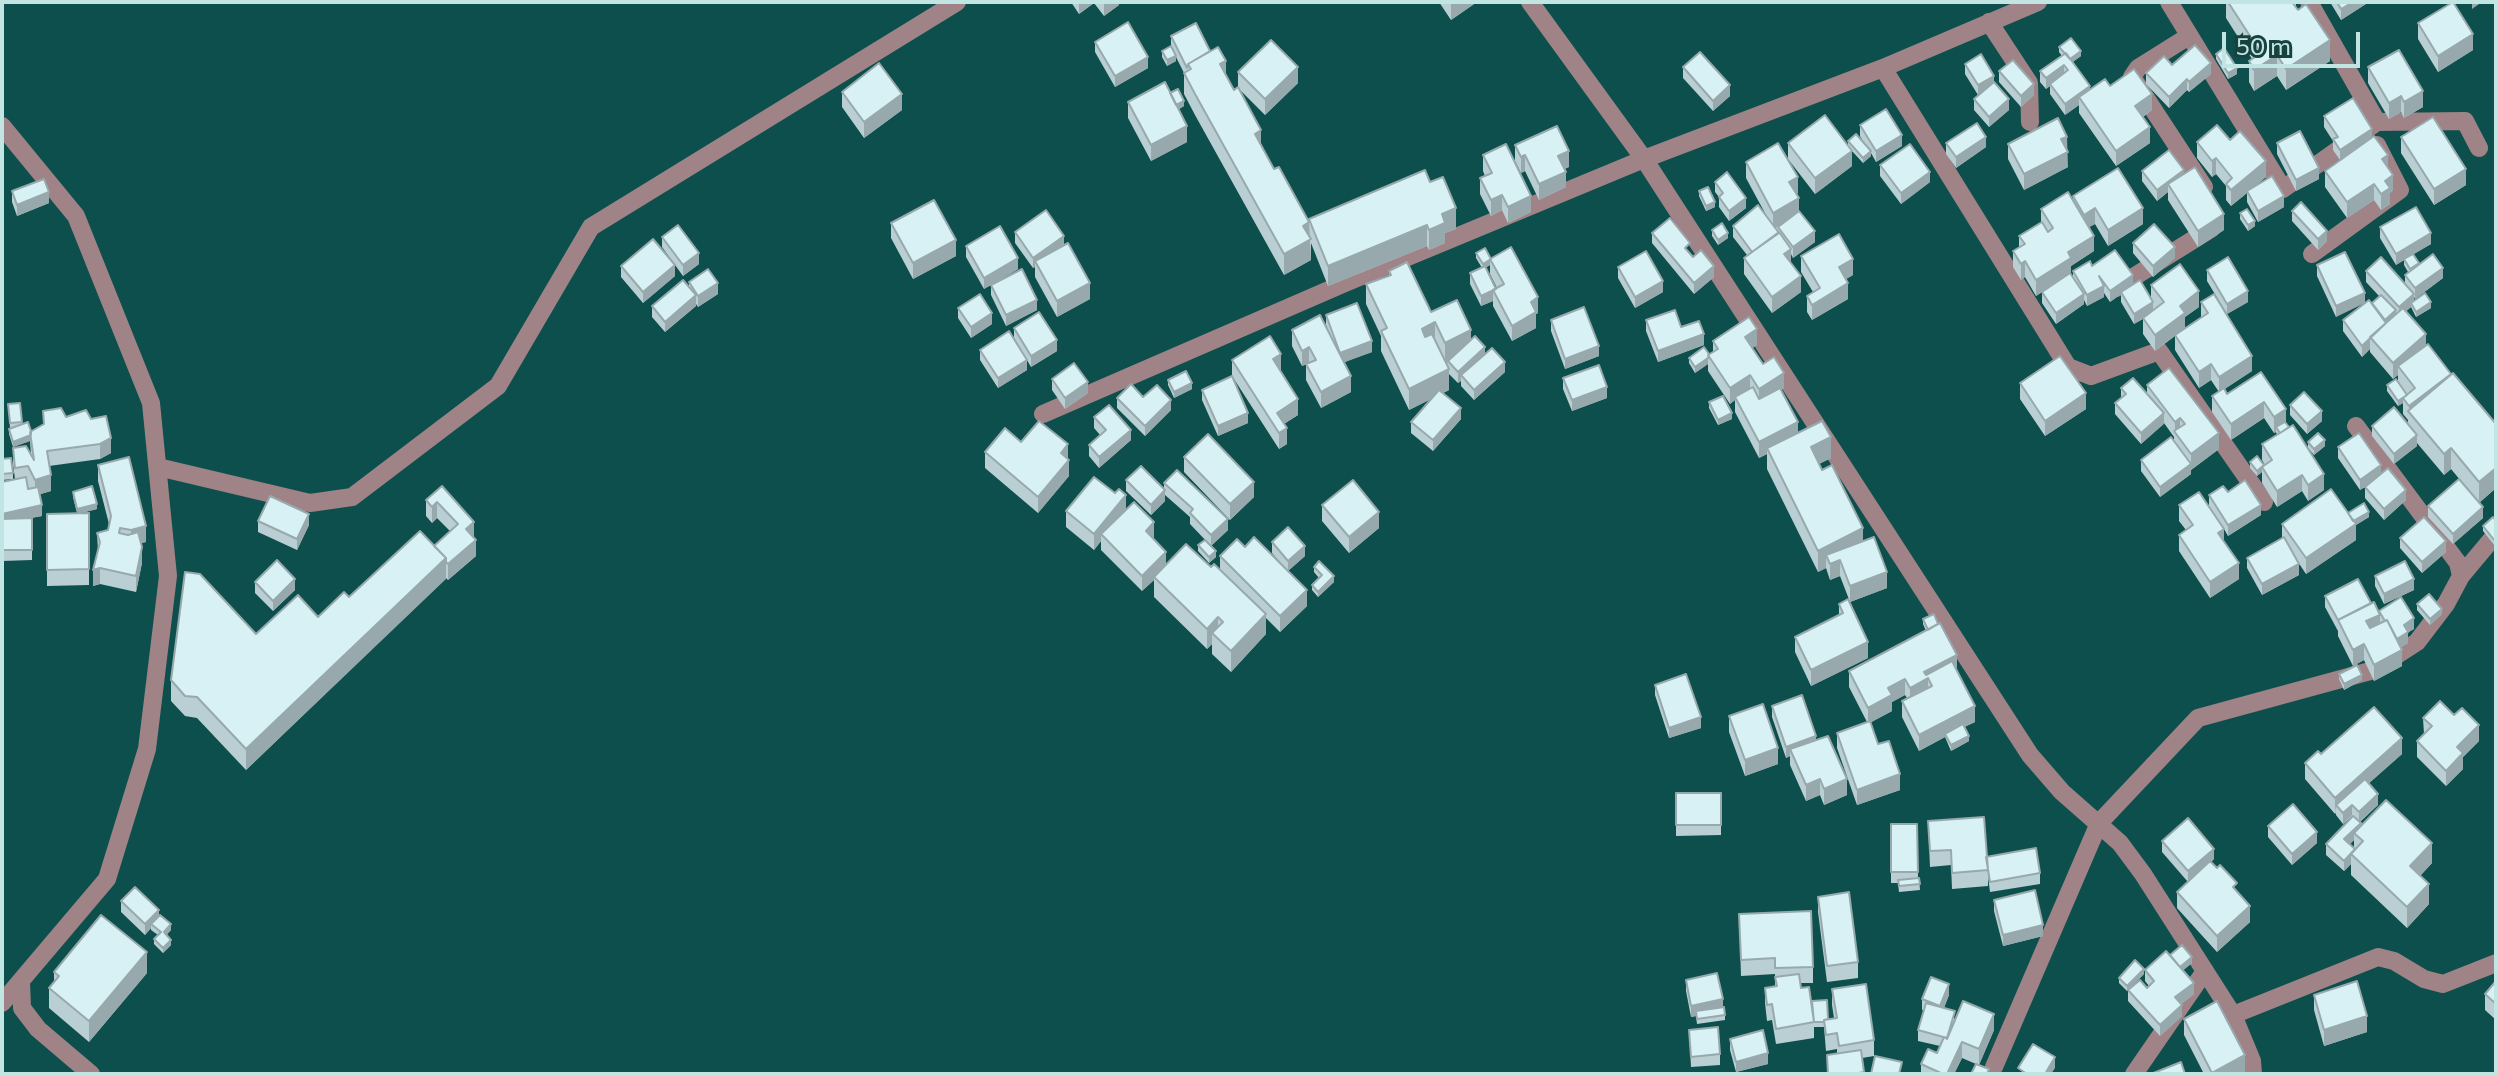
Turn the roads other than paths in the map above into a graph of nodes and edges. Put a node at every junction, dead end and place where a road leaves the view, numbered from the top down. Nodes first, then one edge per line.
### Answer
1 (957, 2) edge
2 (1530, 2) edge
3 (2038, 2) edge
4 (2169, 2) edge
5 (2309, 2) edge
6 (1989, 22) junction
7 (2189, 36) junction
8 (1883, 68) junction
9 (2030, 122) dead end
10 (2372, 125) junction
11 (2, 126) edge
12 (2479, 148) dead end
13 (1644, 159) junction
14 (2312, 254) dead end
15 (2116, 288) edge
16 (1043, 414) dead end
17 (2356, 426) dead end
18 (158, 467) junction
19 (2264, 502) dead end
20 (2496, 534) edge
21 (2461, 576) junction
22 (2099, 823) junction
23 (2496, 963) edge
24 (2205, 971) junction
25 (21, 981) junction
26 (2, 1003) edge
27 (2233, 1015) junction
28 (1994, 1067) dead end
29 (91, 1074) edge
30 (2134, 1074) edge
31 (2253, 1074) edge

1 - 18 street
2 - 13 street
3 - 6 street
4 - 7 street
5 - 10 street
6 - 8 street
6 - 9 street
7 - 10 street
7 - 15 street
8 - 13 street
8 - 19 street
10 - 12 street
10 - 14 street
11 - 18 street
13 - 16 street
13 - 22 street
17 - 21 street
18 - 25 street
20 - 21 street
21 - 22 street
22 - 24 street
22 - 28 street
23 - 27 street
24 - 27 street
24 - 30 street
25 - 26 street
25 - 29 street
27 - 31 street

